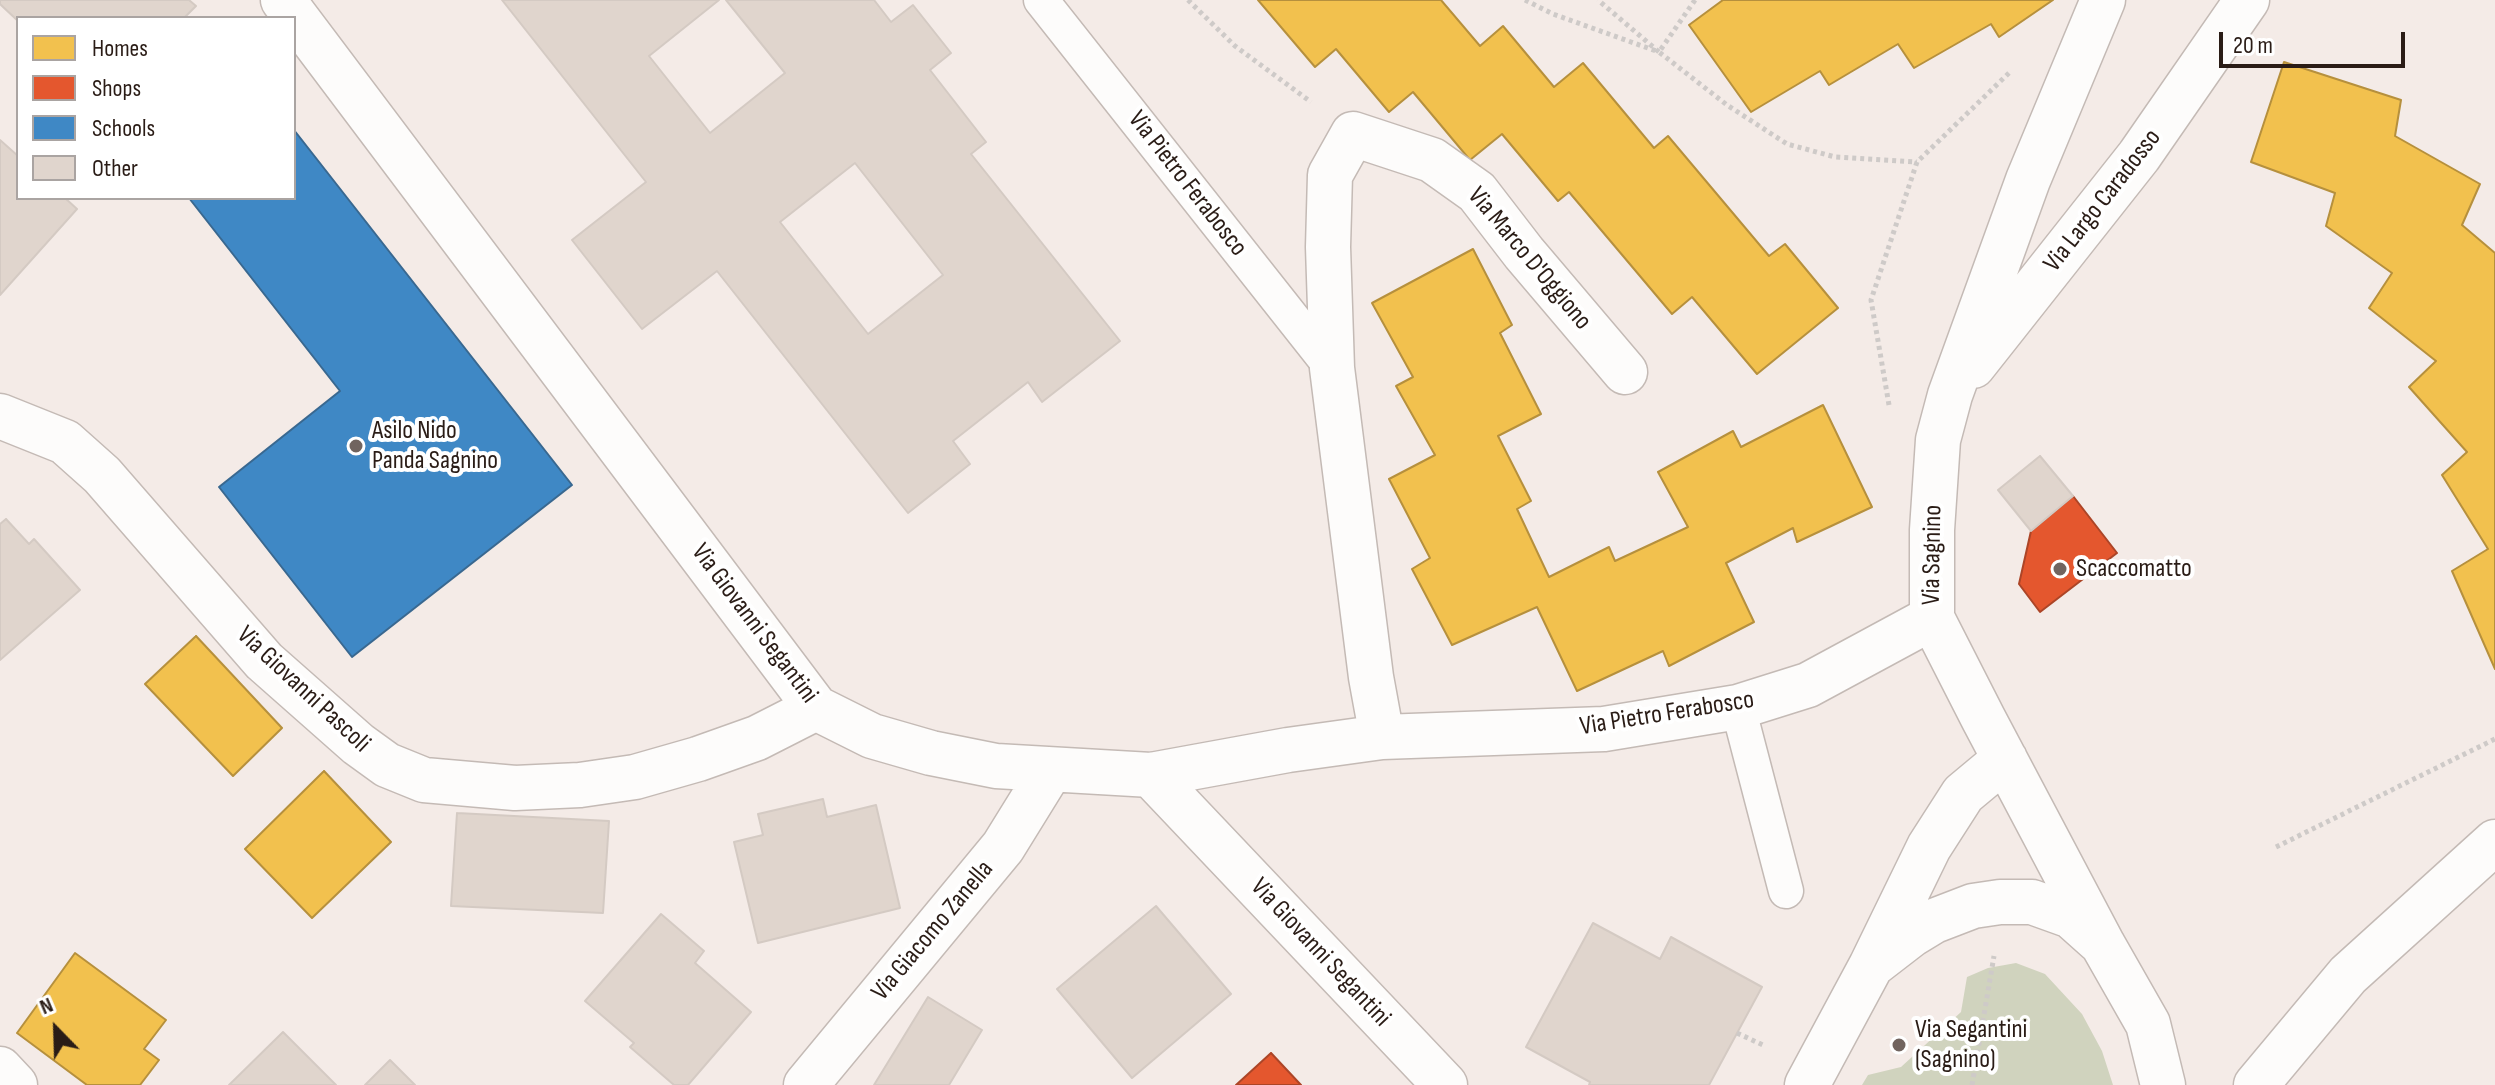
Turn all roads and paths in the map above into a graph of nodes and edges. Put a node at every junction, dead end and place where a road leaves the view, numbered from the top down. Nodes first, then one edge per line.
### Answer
1 (283, 0) edge
2 (1041, 0) edge
3 (1188, 0) edge
4 (1525, 0) edge
5 (1598, 0) edge
6 (1695, 0) edge
7 (2103, 0) edge
8 (2247, 0) edge
9 (295, 16) edge
10 (296, 17) edge
11 (1659, 52) junction
12 (2019, 63) dead end
13 (1353, 134) junction
14 (1917, 162) junction
15 (1332, 368) junction
16 (1625, 372) dead end
17 (1950, 395) junction
18 (0, 416) edge
19 (1938, 440) junction
20 (1932, 618) junction
21 (1738, 707) junction
22 (816, 708) junction
23 (1382, 737) junction
24 (2495, 739) edge
25 (2005, 759) junction
26 (1050, 771) junction
27 (1151, 775) junction
28 (2495, 842) edge
29 (2276, 847) dead end
30 (1786, 891) dead end
31 (2000, 902) junction
32 (2103, 945) junction
33 (1871, 966) junction
34 (0, 1069) edge
35 (15, 1085) edge
36 (806, 1085) edge
37 (1445, 1085) edge
38 (1807, 1085) edge
39 (1972, 1085) edge
40 (2163, 1085) edge
41 (2256, 1085) edge

1 - 9 street, Via Giovanni Segantini
2 - 15 lane, Via Pietro Ferabosco
3 - 13 path
4 - 11 path
5 - 11 path
6 - 11 path
7 - 17 street, Via Sagnino
8 - 17 street, Via Largo Caradosso
10 - 22 street, Via Giovanni Segantini
11 - 14 path
12 - 14 path
13 - 15 street
13 - 16 street, Via Marco D'Oggiono
14 - 19 path
15 - 23 street
17 - 19 street, Via Sagnino
18 - 22 street, Via Giovanni Pascoli
19 - 20 street, Via Sagnino
20 - 21 street, Via Pietro Ferabosco
20 - 25 street, Via Sagnino
21 - 23 street, Via Pietro Ferabosco
21 - 30 lane
22 - 26 street, Via Giovanni Segantini
23 - 27 street, Via Pietro Ferabosco
24 - 29 path
25 - 32 street, Via Sagnino
25 - 33 street
26 - 27 street, Via Giovanni Segantini
26 - 36 street, Via Giacomo Zanella
27 - 37 street, Via Giovanni Segantini
28 - 41 street
31 - 32 street
31 - 33 street
31 - 39 path
32 - 40 street, Via Sagnino
33 - 38 street
34 - 35 street

